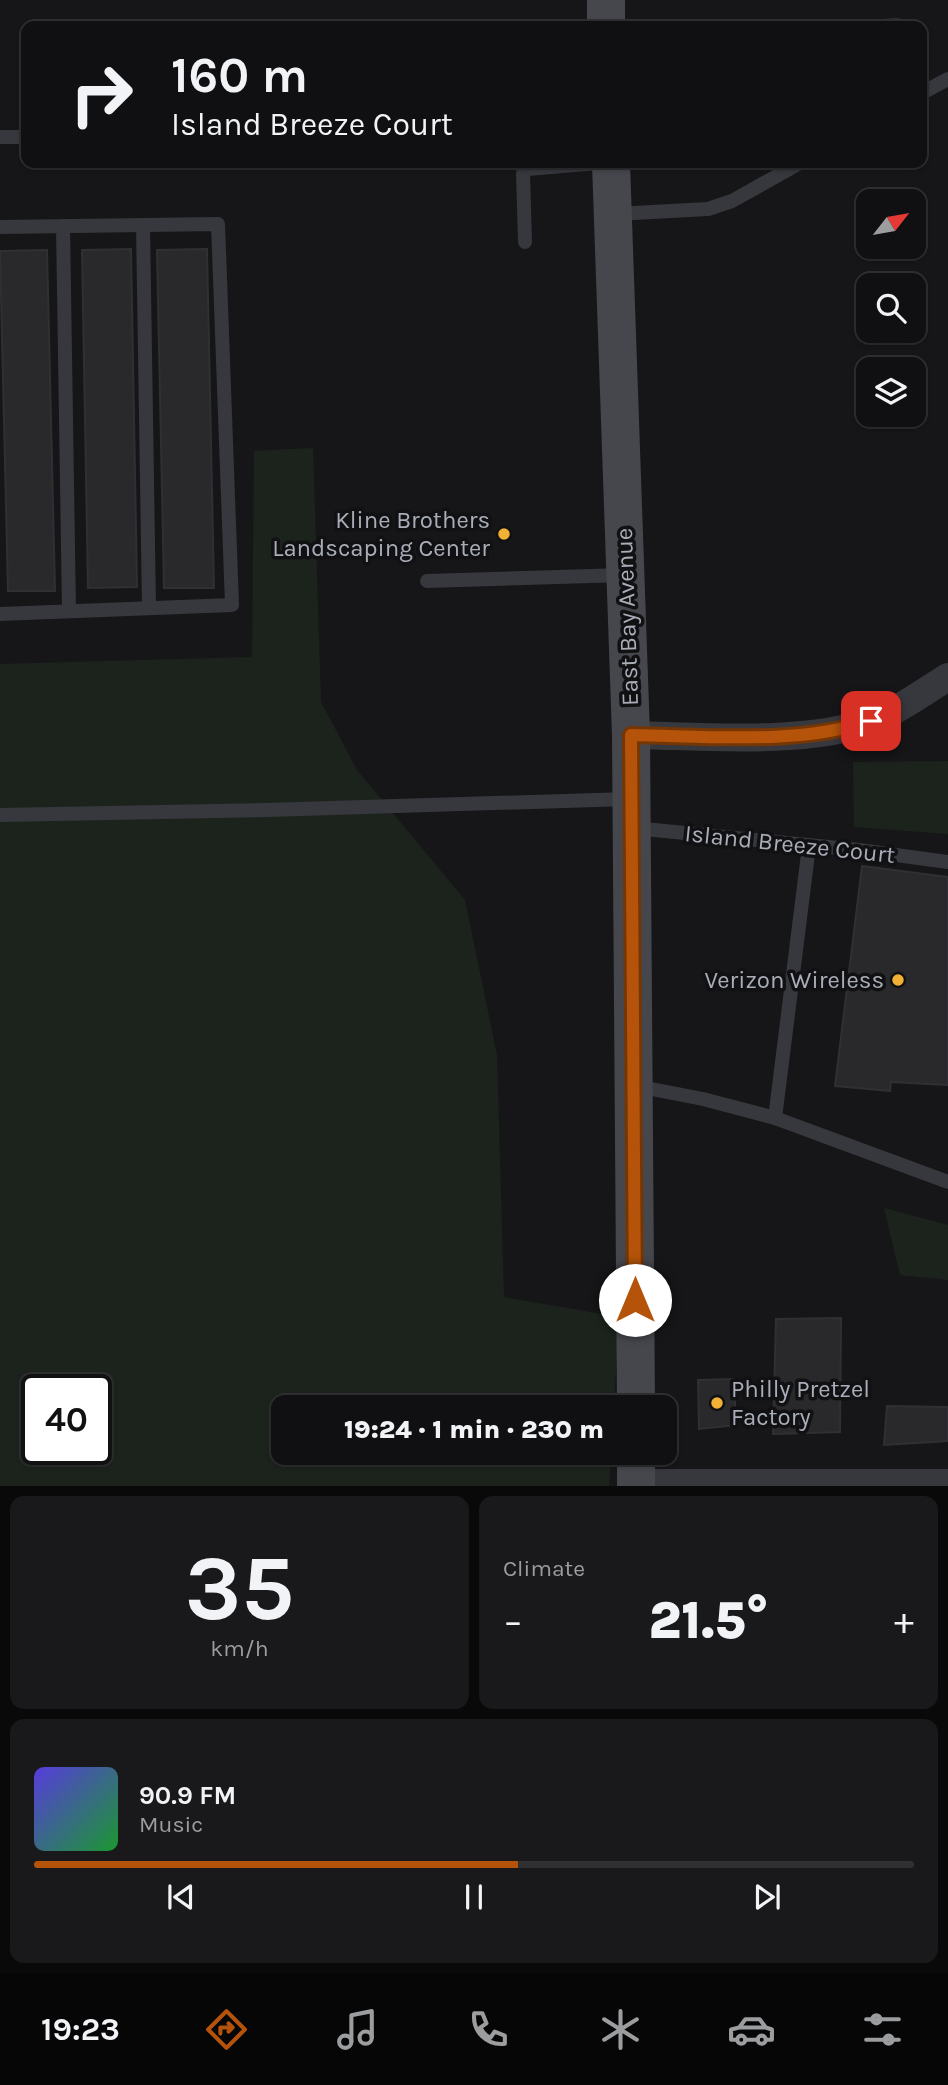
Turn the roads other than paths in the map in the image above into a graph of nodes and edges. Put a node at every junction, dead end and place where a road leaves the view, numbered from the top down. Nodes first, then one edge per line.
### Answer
1 (606, 0) edge
2 (606, 21) edge
3 (948, 79) edge
4 (927, 90) edge
5 (0, 137) edge
6 (21, 137) edge
7 (539, 168) edge
8 (611, 168) edge
9 (791, 168) edge
10 (614, 214) junction
11 (143, 225) junction
12 (63, 226) junction
13 (0, 227) edge
14 (525, 242) dead end
15 (625, 575) junction
16 (427, 581) dead end
17 (149, 608) junction
18 (69, 611) junction
19 (0, 614) edge
20 (948, 677) edge
21 (631, 735) junction
22 (632, 813) junction
23 (0, 815) edge
24 (809, 846) junction
25 (948, 862) edge
26 (635, 1086) junction
27 (775, 1118) junction
28 (948, 1182) edge
29 (636, 1395) edge
30 (636, 1474) edge
31 (948, 1483) edge

1 - 2 street
3 - 4 lane
5 - 6 lane
7 - 14 lane
8 - 10 street, East Bay Avenue
9 - 10 lane
10 - 15 street, East Bay Avenue
11 - 12 lane
11 - 17 lane
11 - 17 lane
12 - 13 lane
12 - 18 lane
15 - 16 lane
15 - 21 street, East Bay Avenue
17 - 18 lane
18 - 19 lane
20 - 21 street
21 - 22 street, East Bay Avenue
22 - 23 lane, Island Breeze Court
22 - 24 lane, Island Breeze Court
22 - 26 street, East Bay Avenue
24 - 25 lane, Island Breeze Court
24 - 27 lane
26 - 27 lane
26 - 29 street, East Bay Avenue
27 - 28 lane
30 - 31 street

